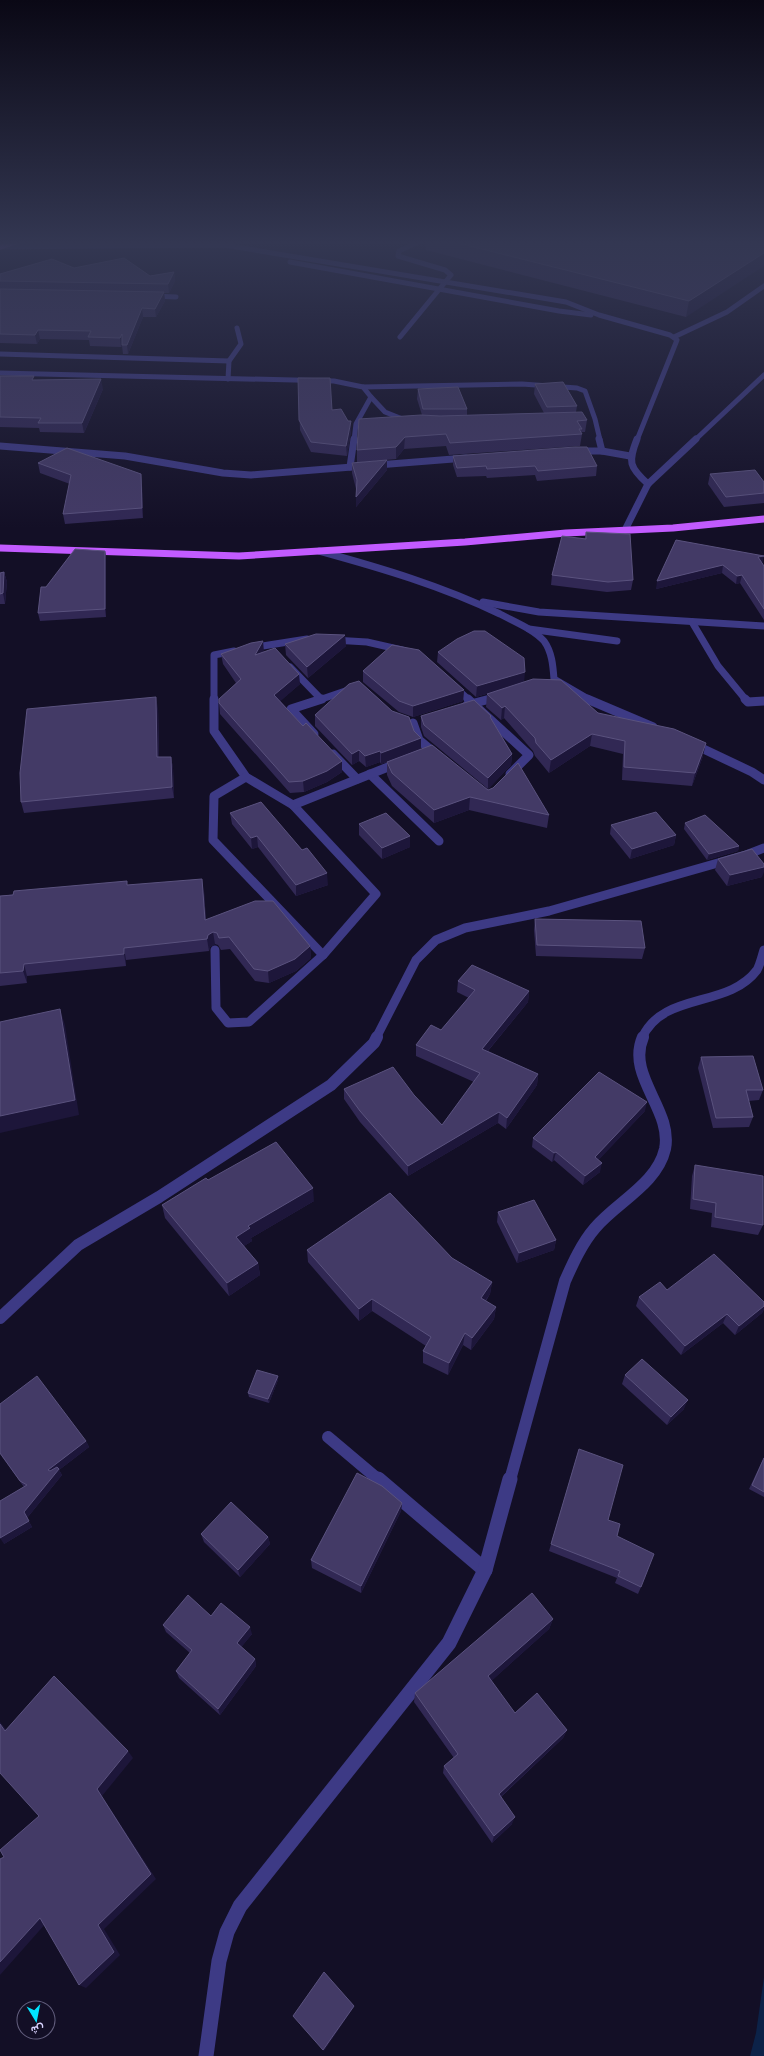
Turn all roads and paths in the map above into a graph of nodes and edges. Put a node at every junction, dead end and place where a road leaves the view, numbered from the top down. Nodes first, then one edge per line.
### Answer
1 (239, 337) edge
2 (674, 337) edge
3 (0, 354) edge
4 (229, 361) junction
5 (0, 373) edge
6 (764, 375) edge
7 (228, 379) junction
8 (363, 387) junction
9 (371, 397) junction
10 (587, 419) edge
11 (595, 419) junction
12 (414, 422) edge
13 (1, 447) edge
14 (567, 451) edge
15 (602, 451) junction
16 (630, 456) junction
17 (474, 458) edge
18 (350, 467) junction
19 (648, 484) junction
20 (764, 519) edge
21 (625, 530) junction
22 (0, 548) edge
23 (319, 551) junction
24 (473, 600) junction
25 (692, 622) junction
26 (764, 626) edge
27 (529, 629) junction
28 (617, 641) dead end
29 (413, 652) edge
30 (285, 661) edge
31 (450, 682) edge
32 (360, 686) edge
33 (509, 693) edge
34 (321, 699) junction
35 (764, 701) edge
36 (473, 704) junction
37 (458, 709) edge
38 (413, 721) dead end
39 (660, 730) edge
40 (688, 742) edge
41 (443, 760) edge
42 (404, 761) edge
43 (370, 774) junction
44 (246, 777) junction
45 (357, 779) junction
46 (764, 780) edge
47 (503, 781) edge
48 (293, 805) junction
49 (439, 840) dead end
50 (764, 848) edge
51 (215, 950) dead end
52 (764, 950) edge
53 (323, 954) junction
54 (0, 1318) edge
55 (328, 1437) dead end
56 (485, 1570) junction
57 (206, 2056) edge

1 - 4 street
2 - 16 street
3 - 4 street
4 - 7 street
5 - 7 street
6 - 19 street
7 - 8 street
8 - 9 street
8 - 11 street
9 - 12 street
9 - 18 street
10 - 11 street
11 - 15 street
13 - 18 street
14 - 15 street
15 - 16 street
16 - 19 street
17 - 18 street
19 - 21 street
20 - 21 main road
21 - 23 main road
22 - 23 main road
23 - 24 street
24 - 25 street
24 - 27 street
25 - 26 street
25 - 35 street
27 - 28 street
27 - 39 street
29 - 44 street
30 - 34 street
31 - 36 street
32 - 34 street
33 - 36 street
34 - 45 street
36 - 37 street
36 - 47 street
38 - 41 street
40 - 46 street
42 - 43 street
43 - 45 street
43 - 49 street
44 - 48 street
44 - 53 street
45 - 48 street
48 - 53 street
50 - 54 street
51 - 53 street
52 - 56 street
55 - 56 street
56 - 57 street

